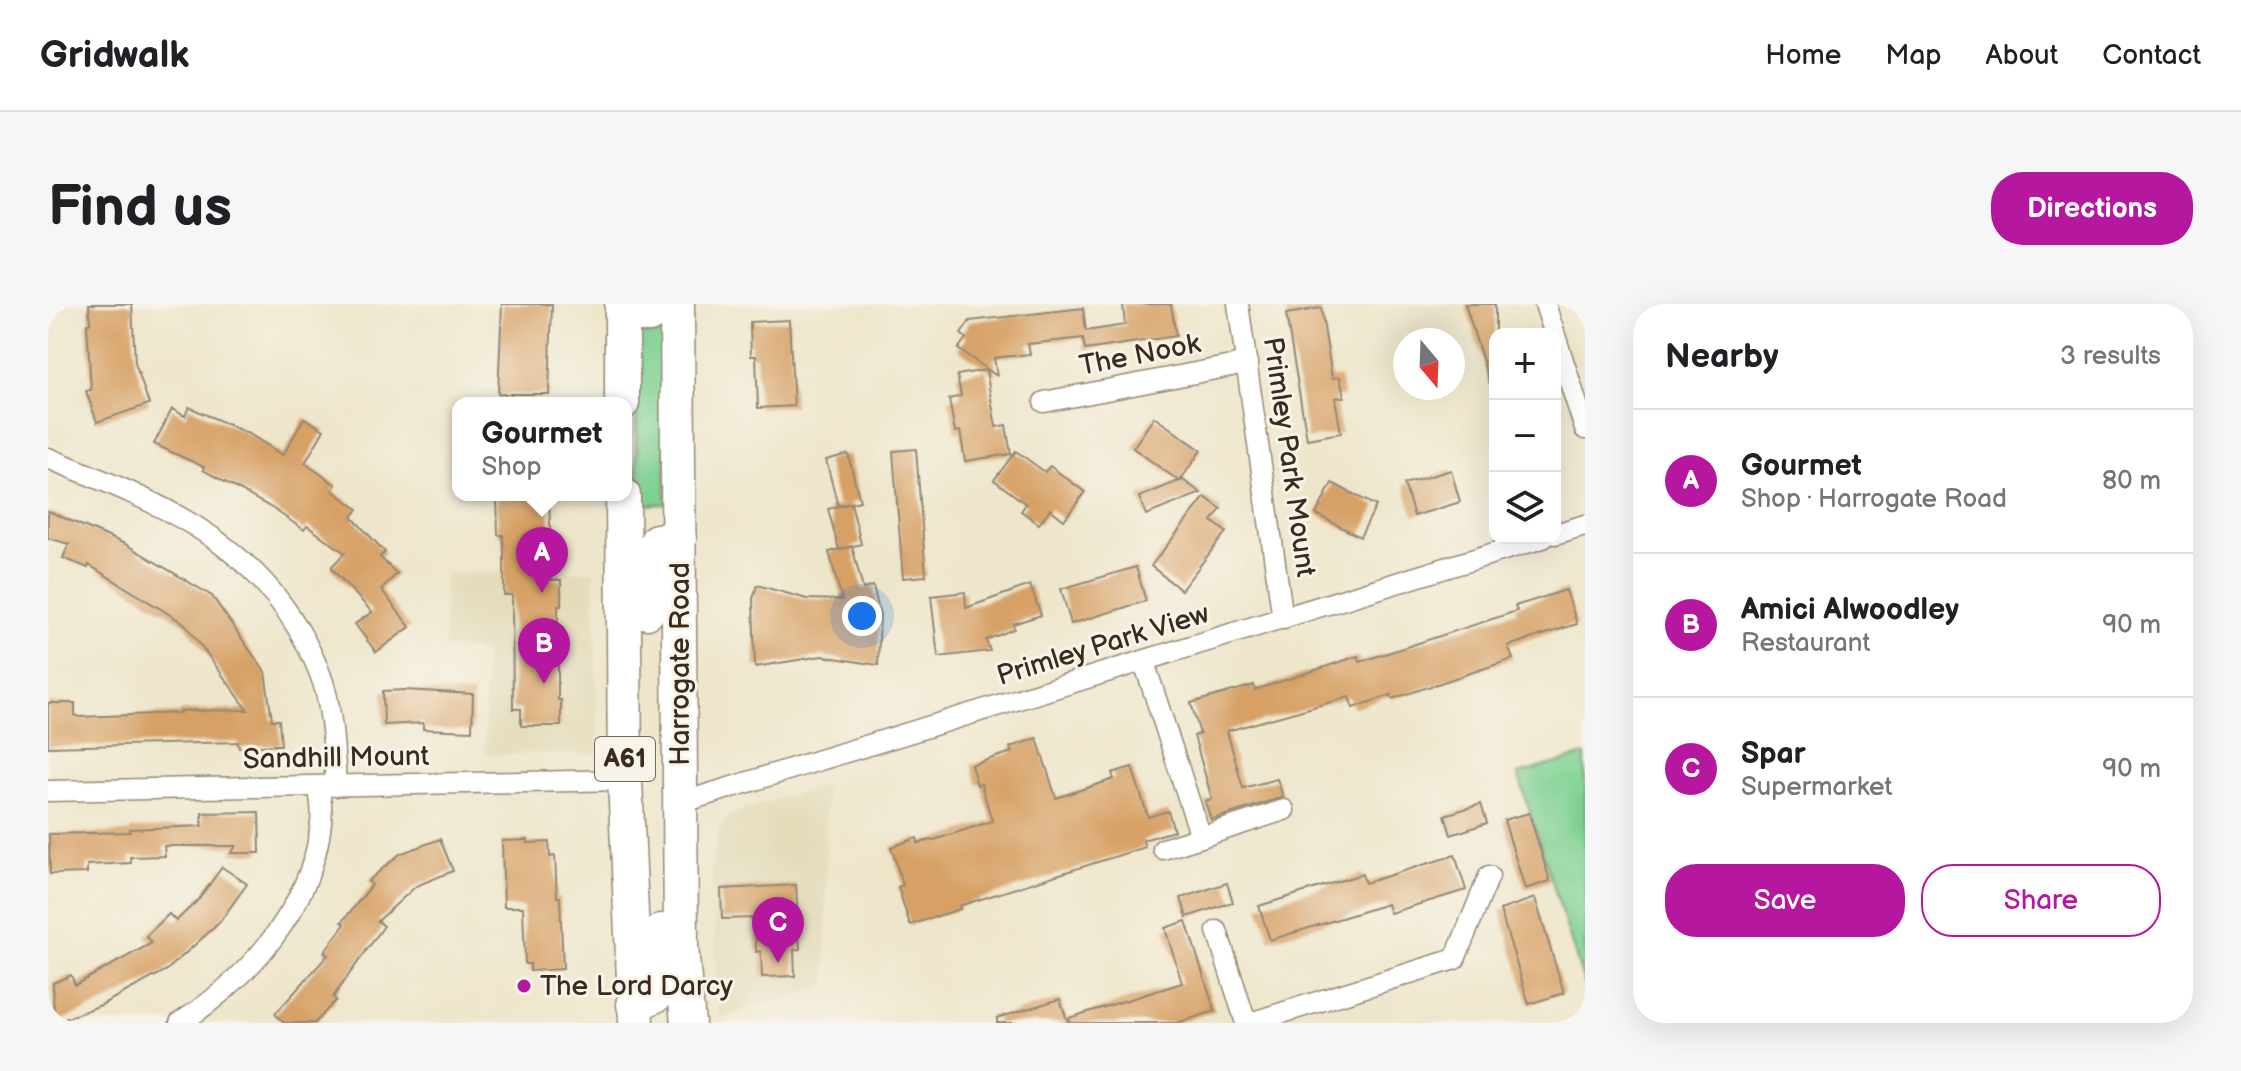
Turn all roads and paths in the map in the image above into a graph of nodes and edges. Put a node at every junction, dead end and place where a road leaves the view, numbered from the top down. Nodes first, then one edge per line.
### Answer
1 (660, 304) edge
2 (677, 304) edge
3 (1238, 304) edge
4 (1545, 304) edge
5 (622, 310) edge
6 (1247, 363) junction
7 (622, 397) edge
8 (1044, 402) dead end
9 (1585, 429) edge
10 (48, 458) edge
11 (623, 501) edge
12 (1585, 525) edge
13 (1561, 532) edge
14 (679, 539) junction
15 (1524, 544) edge
16 (1283, 619) junction
17 (1144, 662) junction
18 (624, 677) junction
19 (625, 780) junction
20 (328, 786) junction
21 (48, 791) edge
22 (680, 803) junction
23 (1284, 810) dead end
24 (1201, 837) junction
25 (1163, 849) dead end
26 (1489, 876) dead end
27 (1217, 931) dead end
28 (635, 1014) edge
29 (180, 1023) edge
30 (688, 1023) edge
31 (1248, 1023) edge

1 - 5 highway
2 - 14 highway, Harrogate Road / A61
3 - 6 street, Primley Park Mount
4 - 9 street
5 - 7 highway
6 - 8 street, The Nook
6 - 16 street, Primley Park Mount
10 - 20 street
11 - 18 highway, Harrogate Road / A61
12 - 13 street
14 - 18 highway
14 - 22 highway, Harrogate Road / A61
15 - 16 street, Primley Park View
16 - 17 street, Primley Park View
17 - 22 street, Primley Park View
17 - 24 street
18 - 19 highway, Harrogate Road / A61
19 - 20 street, Sandhill Mount
19 - 28 highway, Harrogate Road / A61
20 - 21 street, Sandhill Mount
20 - 29 street
22 - 28 highway
22 - 30 highway, Harrogate Road / A61
23 - 24 street
24 - 25 street
26 - 31 street
27 - 31 street

